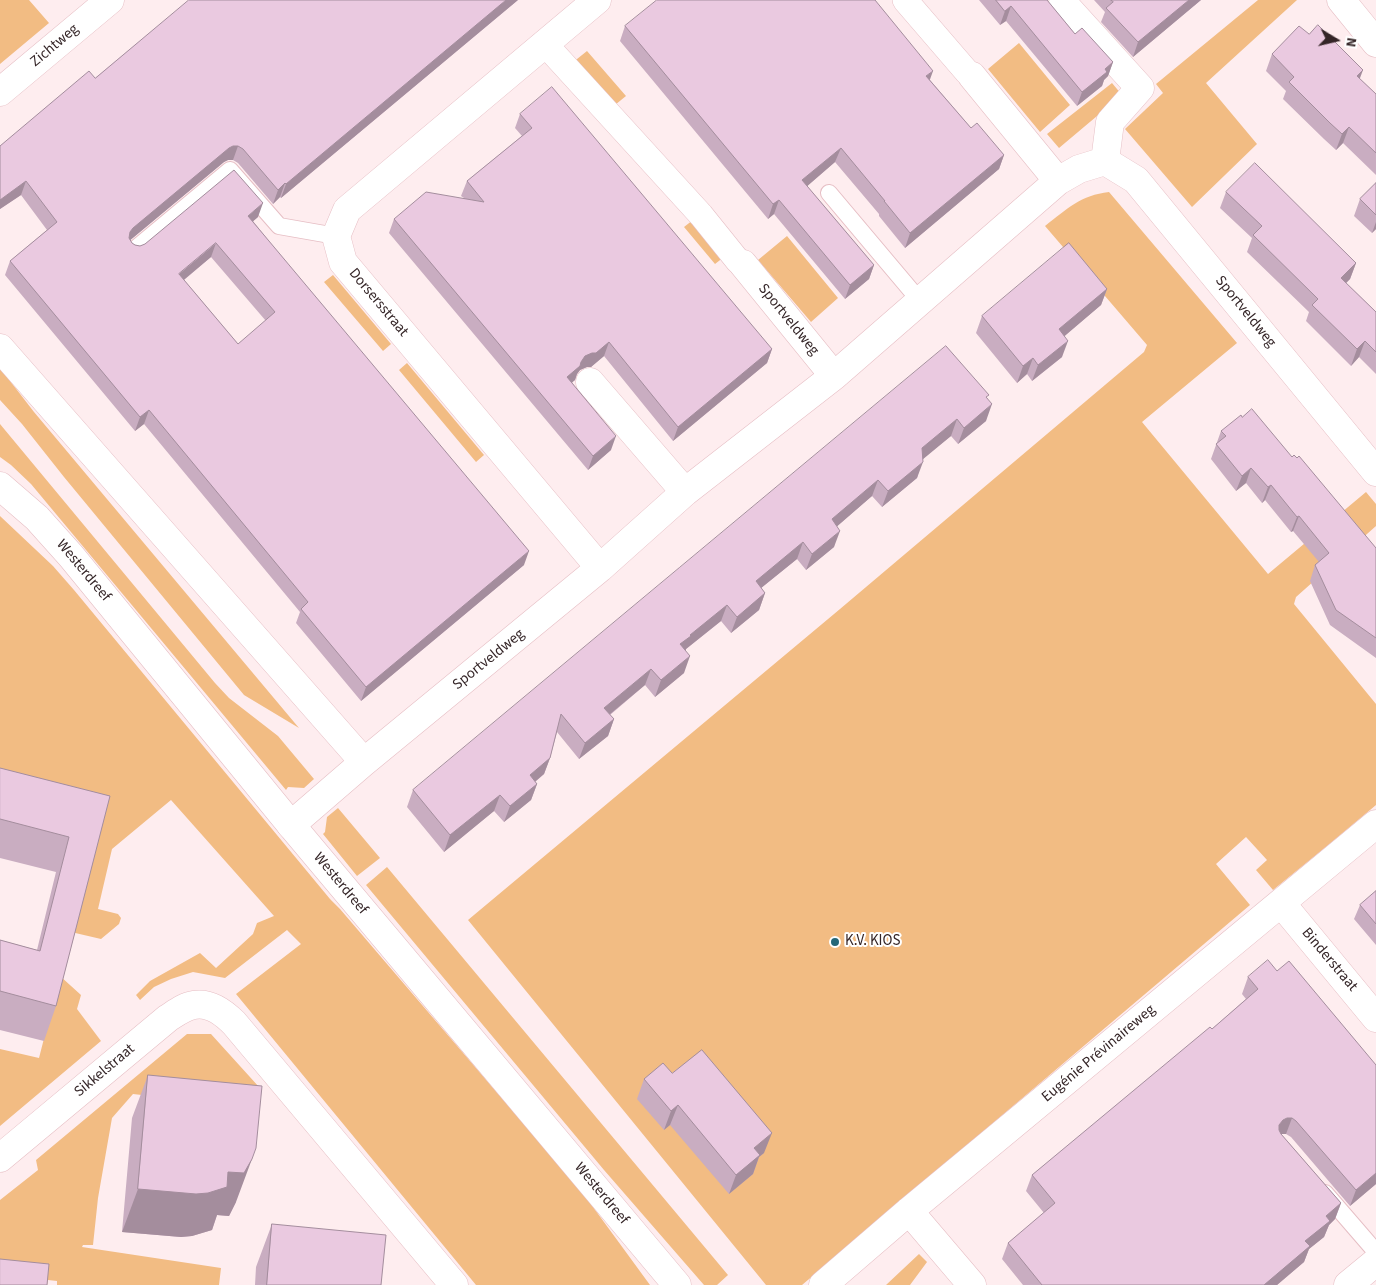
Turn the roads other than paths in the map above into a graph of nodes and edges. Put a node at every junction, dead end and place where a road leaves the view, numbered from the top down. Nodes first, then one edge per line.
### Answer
1 (110, 0) edge
2 (597, 0) edge
3 (905, 0) edge
4 (1341, 0) edge
5 (1063, 4) dead end
6 (1376, 43) edge
7 (545, 44) junction
8 (970, 74) joint
9 (0, 92) edge
10 (1105, 161) junction
11 (1058, 181) junction
12 (829, 193) dead end
13 (336, 236) junction
14 (134, 250) edge
15 (740, 263) joint
16 (920, 301) junction
17 (0, 348) edge
18 (834, 376) junction
19 (590, 382) dead end
20 (1376, 472) edge
21 (0, 486) edge
22 (685, 492) junction
23 (600, 568) junction
24 (364, 762) junction
25 (1376, 824) edge
26 (291, 825) junction
27 (1281, 903) junction
28 (1376, 1018) edge
29 (0, 1158) edge
30 (1314, 1180) edge
31 (909, 1211) junction
32 (1376, 1252) edge
33 (1376, 1262) edge
34 (454, 1285) edge
35 (678, 1285) edge
36 (823, 1285) edge
37 (972, 1285) edge
38 (1348, 1285) edge

1 - 9 street, Zichtweg
2 - 7 street
3 - 8 street
4 - 6 street
5 - 10 street
7 - 13 street
7 - 15 street
8 - 11 street
10 - 11 street, Sportveldweg
10 - 20 street, Sportveldweg
11 - 16 street, Sportveldweg
12 - 16 lane
13 - 14 lane
13 - 23 street, Dorsersstraat
15 - 18 street, Sportveldweg
16 - 18 street, Sportveldweg
17 - 24 street
18 - 22 street, Sportveldweg
19 - 22 street
21 - 26 street, Westerdreef
22 - 23 street, Sportveldweg
23 - 24 street, Sportveldweg
24 - 26 street, Sportveldweg
25 - 27 street, Eugénie Prévinaireweg
26 - 35 street, Westerdreef
27 - 28 street, Binderstraat
27 - 31 street, Eugénie Prévinaireweg
29 - 34 street, Sikkelstraat
30 - 32 lane
31 - 36 street, Eugénie Prévinaireweg
31 - 37 street
33 - 38 street

